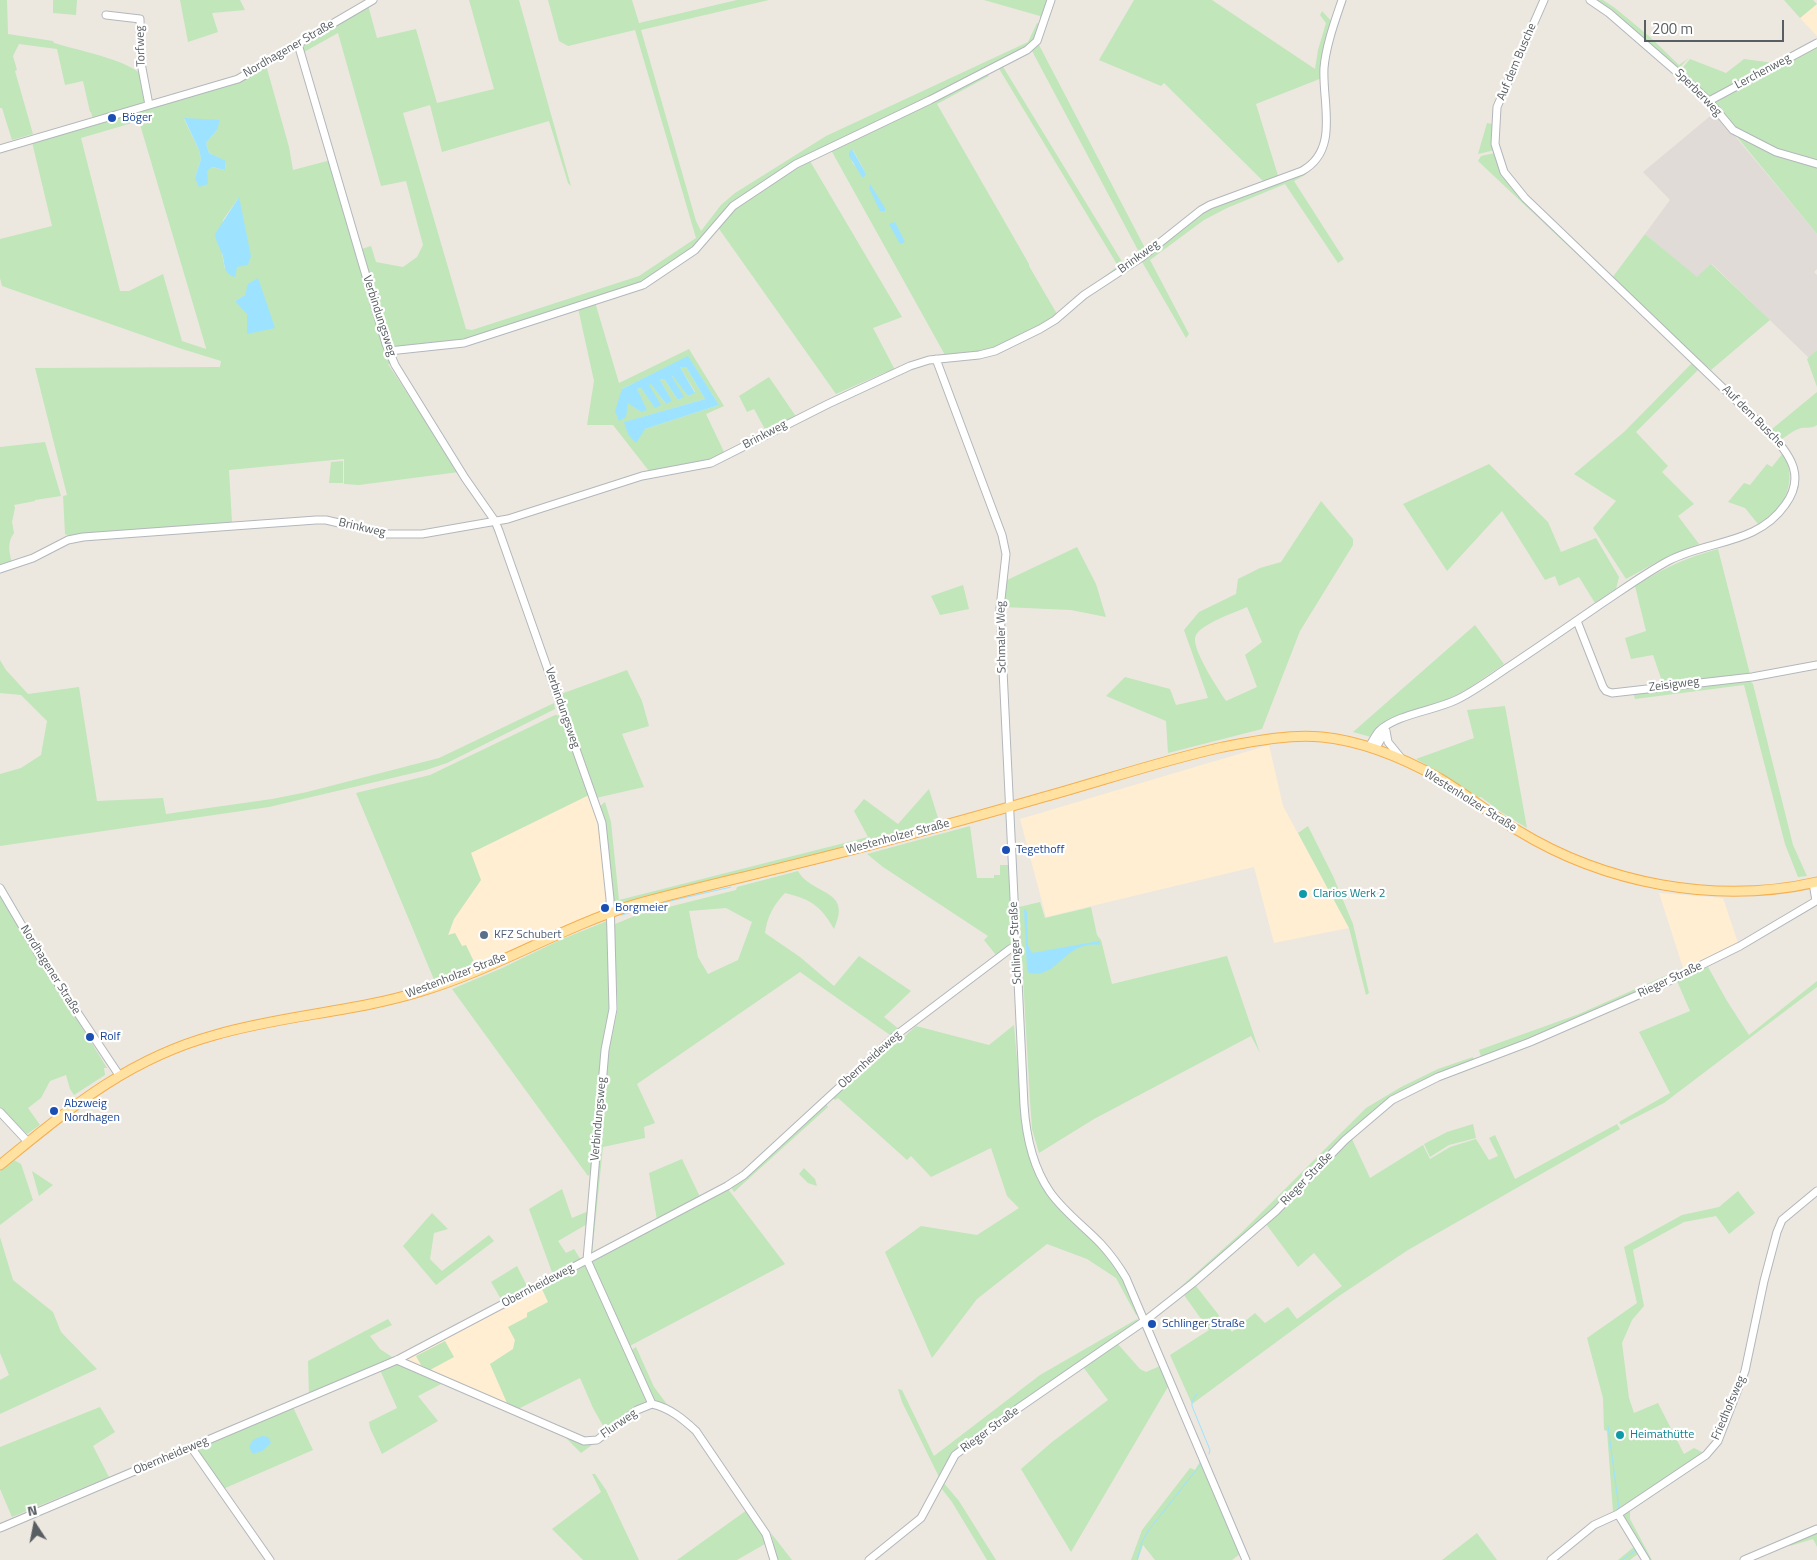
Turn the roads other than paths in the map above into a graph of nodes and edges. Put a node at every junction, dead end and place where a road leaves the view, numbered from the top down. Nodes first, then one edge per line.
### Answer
1 (372, 0) edge
2 (1051, 0) edge
3 (1342, 0) edge
4 (1544, 0) edge
5 (1590, 0) edge
6 (106, 15) dead end
7 (1817, 43) edge
8 (298, 44) junction
9 (1708, 101) junction
10 (149, 105) junction
11 (0, 149) edge
12 (1817, 164) edge
13 (389, 351) junction
14 (936, 359) junction
15 (495, 522) junction
16 (0, 569) edge
17 (1577, 621) junction
18 (1817, 665) edge
19 (1387, 728) junction
20 (1372, 748) junction
21 (1405, 762) junction
22 (1009, 807) junction
23 (1815, 883) edge
24 (0, 888) edge
25 (1816, 901) edge
26 (610, 912) junction
27 (1016, 946) junction
28 (119, 1075) junction
29 (0, 1112) edge
30 (28, 1142) junction
31 (0, 1165) edge
32 (1817, 1191) edge
33 (587, 1260) junction
34 (1146, 1320) junction
35 (397, 1360) junction
36 (652, 1404) junction
37 (191, 1447) junction
38 (1618, 1514) junction
39 (0, 1528) edge
40 (1817, 1529) edge
41 (270, 1560) edge
42 (774, 1560) edge
43 (870, 1560) edge
44 (1246, 1560) edge
45 (1551, 1560) edge
46 (1646, 1560) edge
47 (1744, 1560) edge

1 - 8 street, Nordhagener Straße
2 - 13 street
3 - 14 street, Brinkweg
4 - 17 street, Auf dem Busche
5 - 9 street, Sperberweg
6 - 10 street, Torfweg
7 - 9 street, Lerchenweg
8 - 10 street, Nordhagener Straße
8 - 13 street, Verbindungsweg
9 - 12 street, Sperberweg
10 - 11 street, Nordhagener Straße
13 - 15 street, Verbindungsweg
14 - 15 street, Brinkweg
14 - 22 street, Schmaler Weg
15 - 16 street, Brinkweg
15 - 26 street, Verbindungsweg
17 - 18 street, Zeisigweg
17 - 19 street, Auf dem Busche
19 - 20 street
19 - 21 street
20 - 21 main road, Westenholzer Straße
20 - 22 main road, Westenholzer Straße
21 - 23 main road, Westenholzer Straße
22 - 26 main road, Westenholzer Straße
22 - 27 street, Schlinger Straße
23 - 25 street
24 - 28 street, Nordhagener Straße
25 - 34 street, Rieger Straße
26 - 28 main road, Westenholzer Straße
26 - 33 street, Verbindungsweg
27 - 33 street, Obernheideweg
27 - 34 street, Schlinger Straße
28 - 30 main road, Westenholzer Straße
29 - 30 street
30 - 31 main road, Westenholzer Straße
32 - 38 street, Friedhofsweg
33 - 35 street, Obernheideweg
33 - 36 street, Verbindungsweg
34 - 43 street, Rieger Straße
34 - 44 street, Schlinger Straße
35 - 36 street, Flurweg
35 - 37 street, Obernheideweg
36 - 42 street, Flurweg
37 - 39 street, Obernheideweg
37 - 41 street
38 - 45 street, Friedhofsweg
38 - 46 street
40 - 47 street

